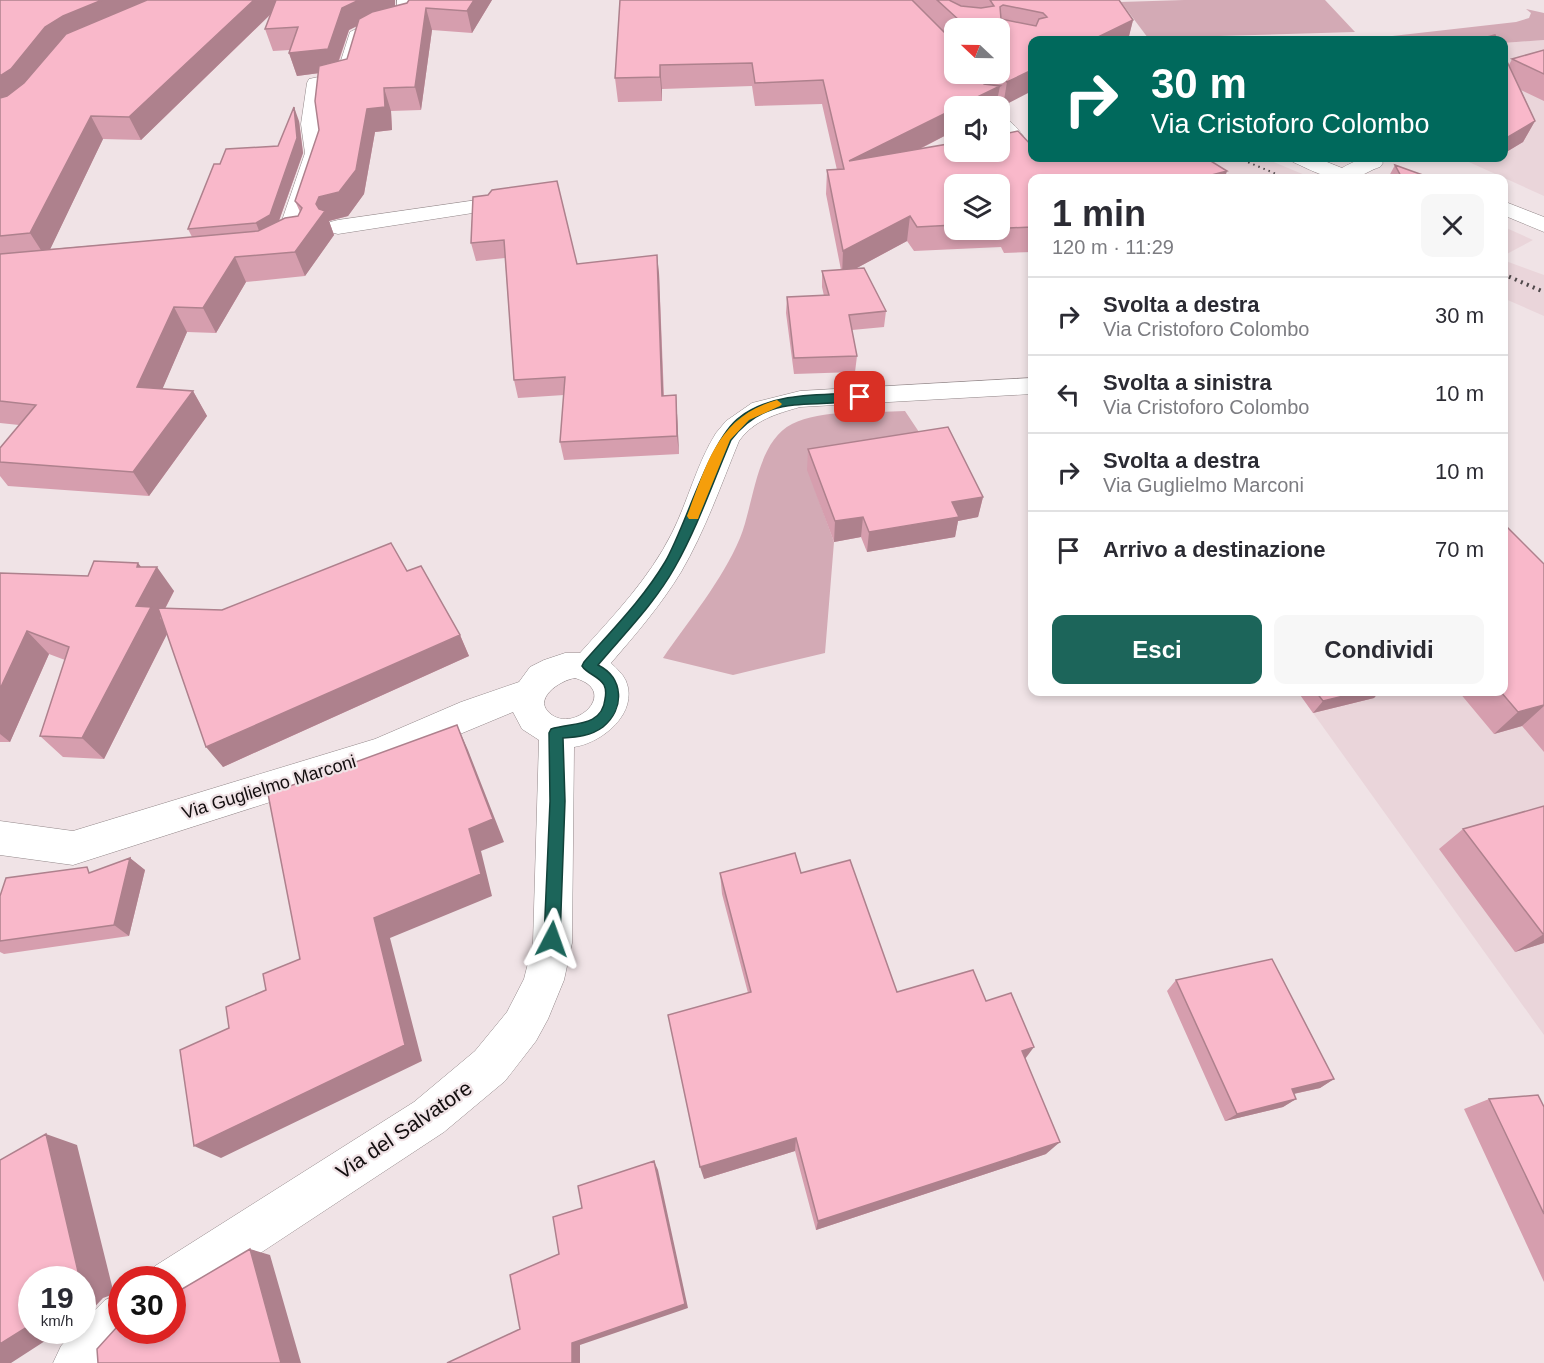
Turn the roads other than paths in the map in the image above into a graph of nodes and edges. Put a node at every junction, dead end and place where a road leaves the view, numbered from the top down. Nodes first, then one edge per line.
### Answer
1 (405, 0) edge
2 (1010, 135) edge
3 (1028, 157) edge
4 (1032, 162) edge
5 (1310, 162) edge
6 (1375, 163) edge
7 (1047, 174) edge
8 (1339, 174) edge
9 (1347, 174) edge
10 (484, 204) edge
11 (1508, 209) edge
12 (1544, 225) edge
13 (338, 226) edge
14 (268, 246) edge
15 (1028, 386) edge
16 (589, 666) junction
17 (530, 692) junction
18 (556, 733) junction
19 (0, 838) edge
20 (186, 1274) edge
21 (108, 1332) edge
22 (78, 1363) edge

1 - 14 street
2 - 3 street
4 - 7 street
5 - 8 street
6 - 9 street
10 - 13 street
11 - 12 street
15 - 16 street
16 - 17 street
16 - 18 street
17 - 18 street
17 - 19 street, Via Guglielmo Marconi
18 - 20 street, Via del Salvatore
21 - 22 street

